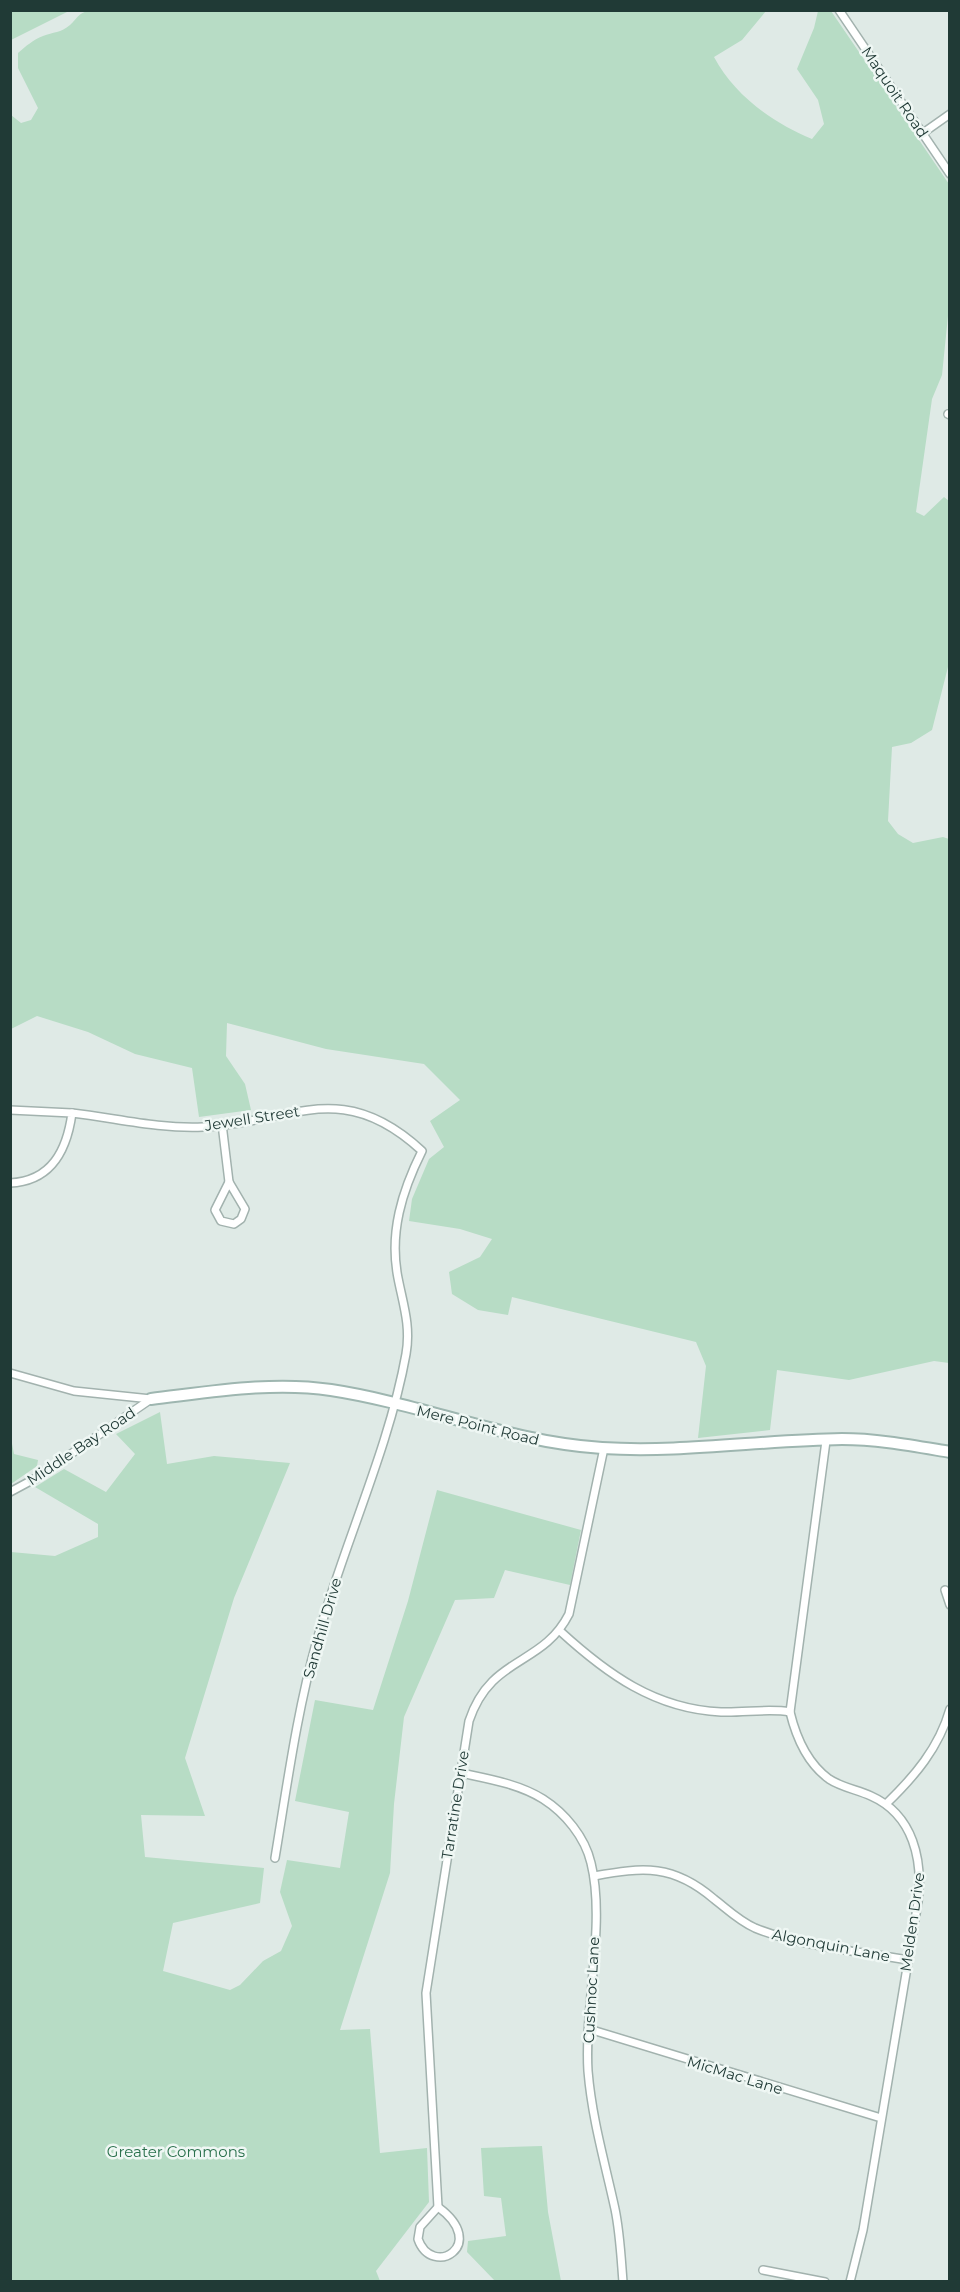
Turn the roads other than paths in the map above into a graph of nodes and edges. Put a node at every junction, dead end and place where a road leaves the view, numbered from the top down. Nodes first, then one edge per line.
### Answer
1 (838, 10) edge
2 (950, 114) edge
3 (922, 133) junction
4 (950, 174) edge
5 (10, 1110) edge
6 (72, 1113) junction
7 (222, 1125) junction
8 (422, 1151) joint
9 (229, 1182) junction
10 (10, 1183) edge
11 (10, 1373) edge
12 (151, 1399) junction
13 (394, 1404) junction
14 (826, 1441) junction
15 (604, 1448) junction
16 (950, 1452) edge
17 (10, 1492) edge
18 (945, 1590) dead end
19 (950, 1605) edge
20 (560, 1631) junction
21 (950, 1710) edge
22 (790, 1712) junction
23 (461, 1773) junction
24 (886, 1804) junction
25 (275, 1858) dead end
26 (594, 1876) junction
27 (908, 1960) junction
28 (589, 2029) junction
29 (881, 2118) junction
30 (438, 2207) junction
31 (763, 2270) dead end
32 (623, 2282) edge
33 (825, 2282) edge
34 (850, 2282) edge

1 - 3 street, Maquoit Road
2 - 3 street
3 - 4 street, Maquoit Road
5 - 6 street, Jewell Street
6 - 7 street, Jewell Street
6 - 10 street
7 - 8 street, Jewell Street
7 - 9 street
8 - 13 street, Sandhill Drive
9 - 9 street
11 - 12 street, Mere Point Road
12 - 13 street, Mere Point Road
12 - 17 street, Middle Bay Road
13 - 15 street, Mere Point Road
13 - 25 street, Sandhill Drive
14 - 15 street, Mere Point Road
14 - 16 street, Mere Point Road
14 - 22 street, Melden Drive
15 - 20 street, Tarratine Drive
18 - 19 street
20 - 22 street
20 - 23 street, Tarratine Drive
21 - 24 street
22 - 24 street, Melden Drive
23 - 26 street, Cushnoc Lane
23 - 30 street, Tarratine Drive
24 - 27 street, Melden Drive
26 - 27 street, Algonquin Lane
26 - 28 street, Cushnoc Lane
27 - 29 street, Melden Drive
28 - 29 street, MicMac Lane
28 - 32 street, Cushnoc Lane
29 - 34 street, Melden Drive
30 - 30 street
31 - 33 street

